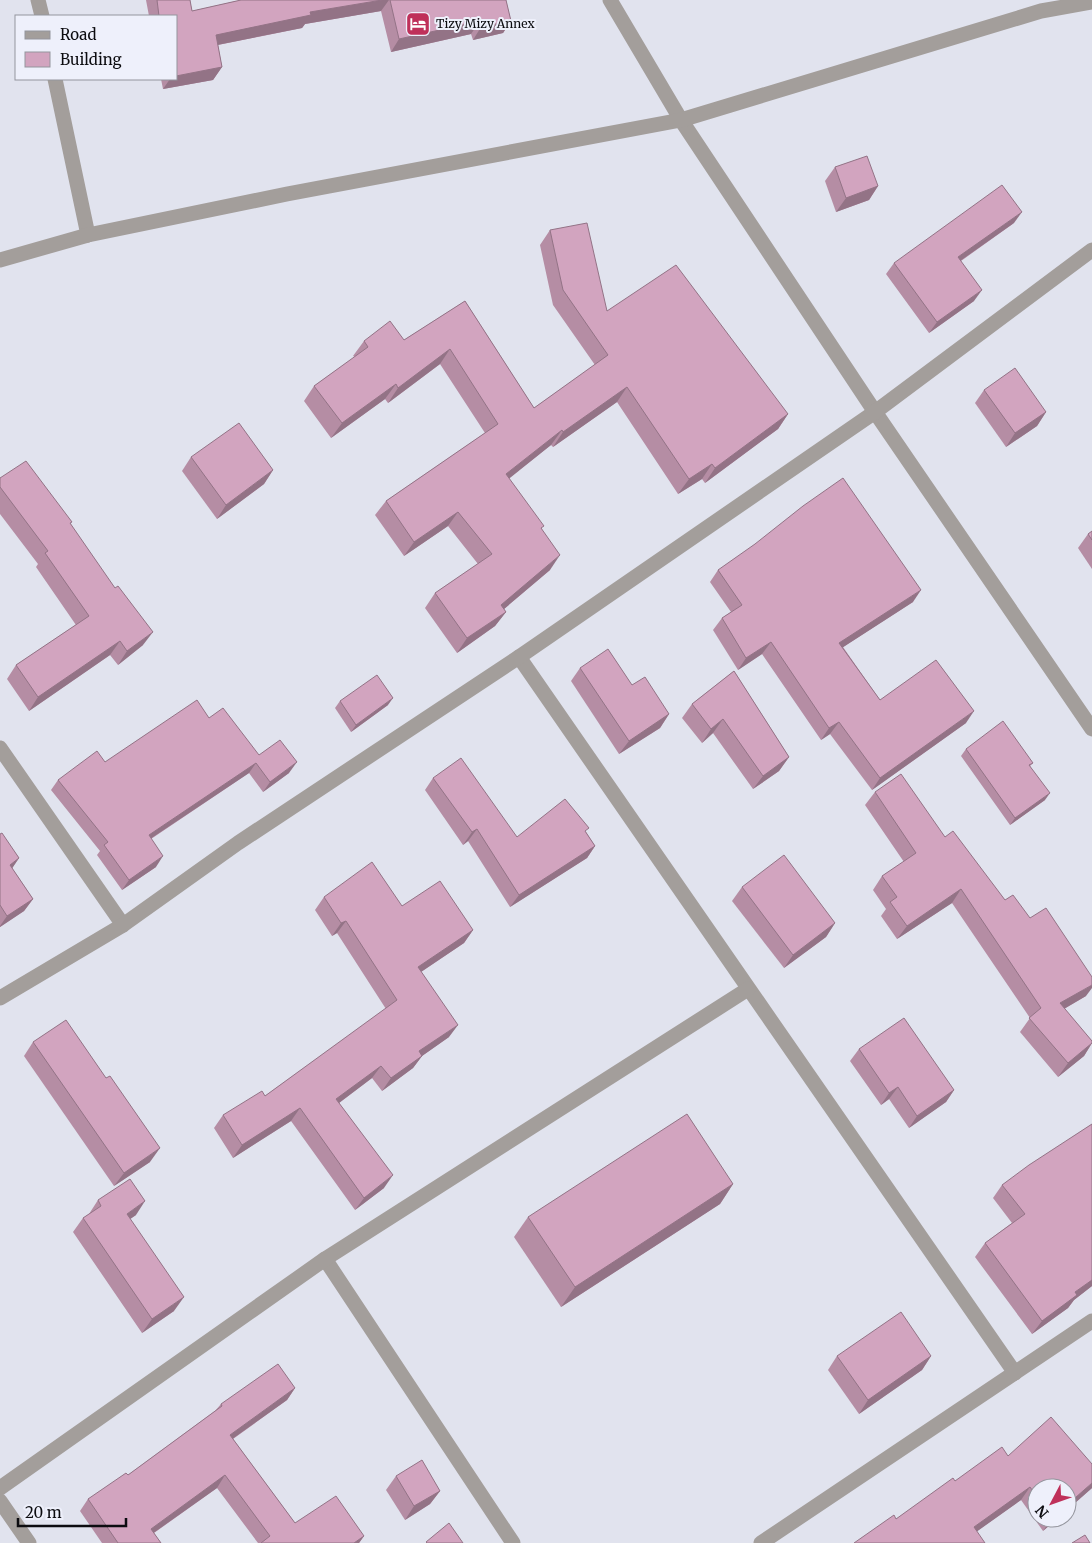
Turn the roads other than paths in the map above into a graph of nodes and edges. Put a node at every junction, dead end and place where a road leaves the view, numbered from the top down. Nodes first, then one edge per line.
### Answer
1 (38, 0) edge
2 (610, 0) edge
3 (1092, 2) edge
4 (1037, 6) edge
5 (42, 15) edge
6 (55, 80) edge
7 (681, 120) junction
8 (88, 235) junction
9 (1092, 250) edge
10 (0, 260) edge
11 (875, 412) junction
12 (519, 657) junction
13 (1092, 729) edge
14 (0, 748) edge
15 (123, 925) junction
16 (748, 989) junction
17 (0, 998) edge
18 (325, 1259) junction
19 (1092, 1321) edge
20 (1015, 1373) junction
21 (0, 1488) edge
22 (0, 1500) edge
23 (29, 1543) edge
24 (513, 1543) edge
25 (761, 1543) edge

1 - 5 street
2 - 7 street
3 - 4 street
4 - 7 street
6 - 8 street
7 - 8 street
7 - 11 street
8 - 10 street
9 - 11 street
11 - 12 street
11 - 13 street
12 - 15 street
12 - 16 street
14 - 15 street
15 - 17 street
16 - 18 street
16 - 20 street
18 - 21 street
18 - 24 street
19 - 20 street
20 - 25 street
22 - 23 street

